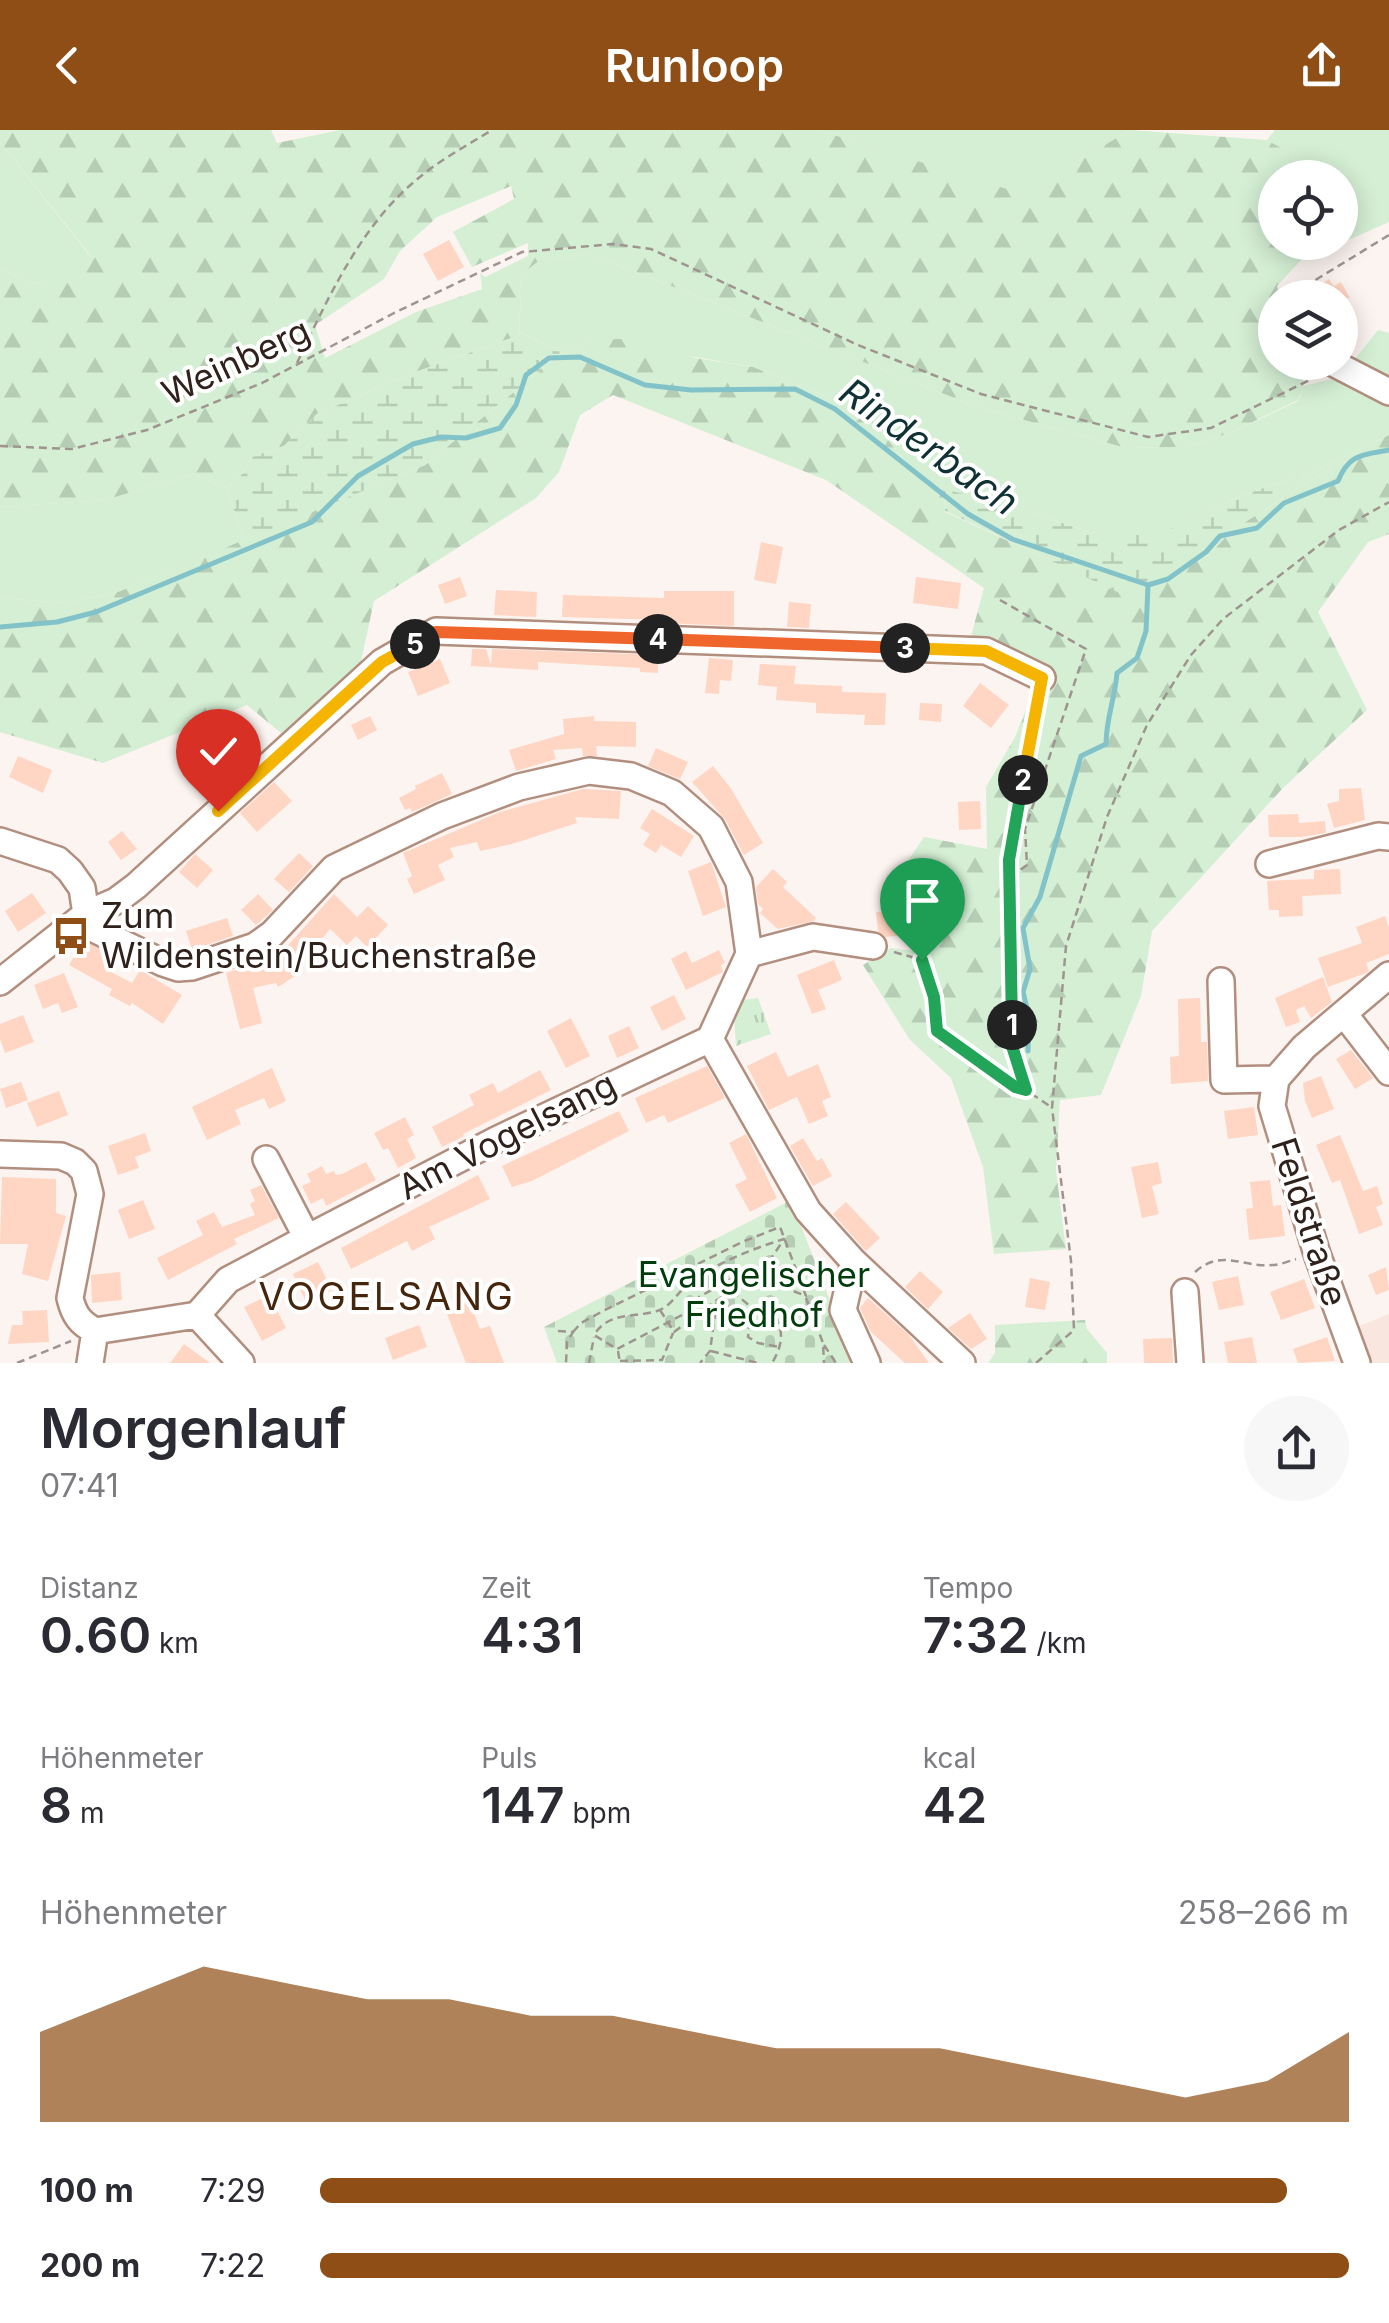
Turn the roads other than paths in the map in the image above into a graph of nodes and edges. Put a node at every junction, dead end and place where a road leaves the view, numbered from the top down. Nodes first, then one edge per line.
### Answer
1 (1358, 377) edge
2 (1389, 392) edge
3 (1042, 678) road end
4 (1389, 837) edge
5 (0, 841) edge
6 (1269, 864) dead end
7 (86, 914) junction
8 (873, 946) road end
9 (749, 954) junction
10 (1389, 975) edge
11 (1221, 981) dead end
12 (0, 982) edge
13 (1346, 1015) junction
14 (710, 1039) junction
15 (1389, 1072) edge
16 (1276, 1079) junction
17 (0, 1154) edge
18 (266, 1159) dead end
19 (307, 1238) junction
20 (854, 1262) junction
21 (1185, 1292) road end
22 (197, 1315) junction
23 (96, 1331) junction
24 (90, 1363) edge
25 (240, 1363) edge
26 (867, 1363) edge
27 (962, 1363) edge
28 (1190, 1363) edge
29 (1358, 1363) edge

1 - 2 street
3 - 7 street
4 - 6 street
5 - 7 street
7 - 9 street
7 - 12 street
8 - 9 street
9 - 14 street
10 - 13 street
11 - 16 street
13 - 15 street
13 - 16 street
14 - 19 street, Am Vogelsang
14 - 20 street
16 - 29 street, Feldstraße
17 - 23 street
18 - 19 street
19 - 22 street, Am Vogelsang
20 - 26 street
20 - 27 street
21 - 28 street
22 - 23 street
22 - 25 street
23 - 24 street

